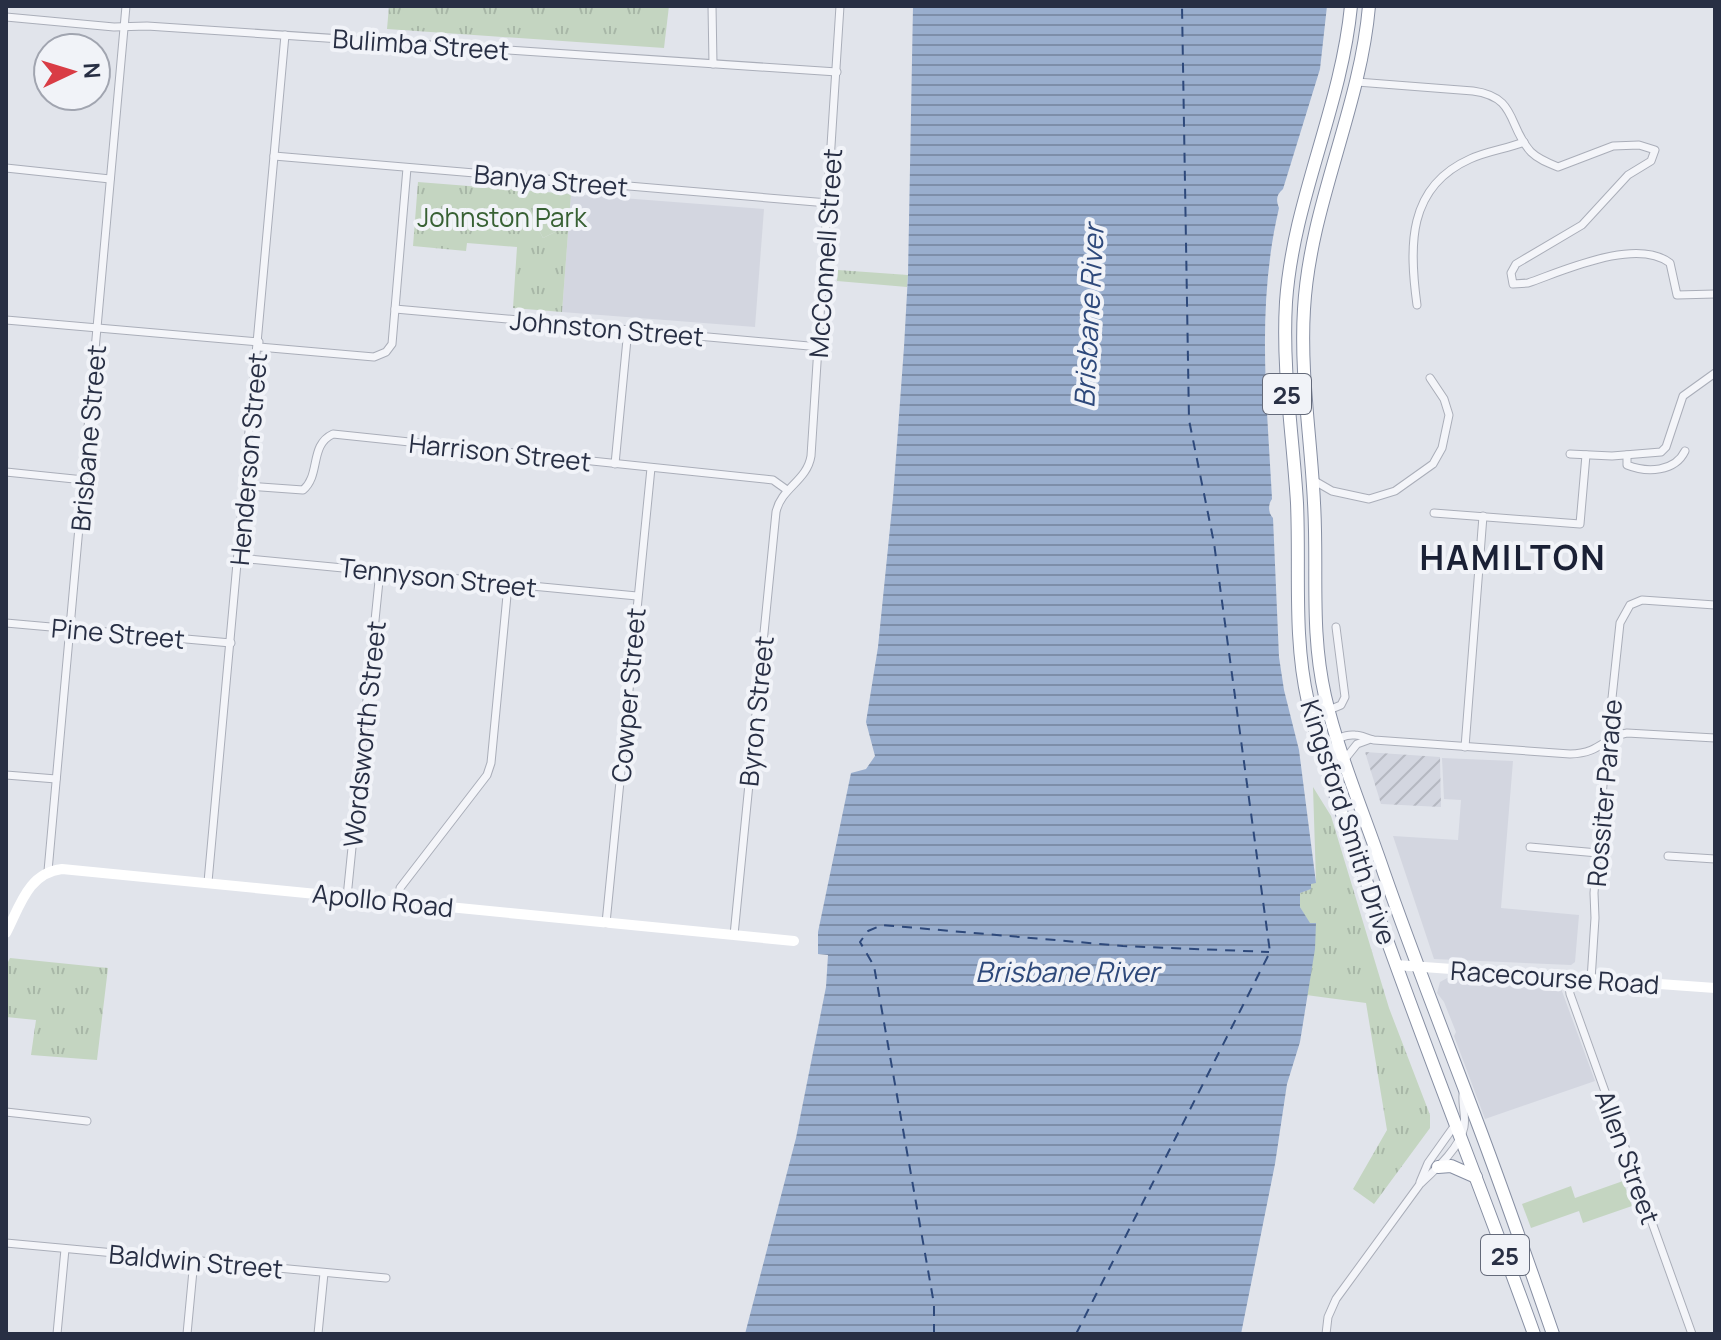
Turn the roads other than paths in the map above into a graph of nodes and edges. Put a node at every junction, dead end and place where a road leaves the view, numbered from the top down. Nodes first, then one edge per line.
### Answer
1 (126, 6) edge
2 (712, 6) edge
3 (840, 6) edge
4 (1351, 6) edge
5 (1369, 6) edge
6 (6, 17) edge
7 (125, 26) junction
8 (285, 35) junction
9 (713, 64) junction
10 (837, 72) junction
11 (1357, 82) junction
12 (1524, 142) junction
13 (274, 156) junction
14 (6, 168) edge
15 (407, 168) junction
16 (110, 179) junction
17 (828, 203) junction
18 (1715, 294) edge
19 (1417, 305) dead end
20 (395, 309) junction
21 (6, 320) edge
22 (98, 329) junction
23 (628, 329) junction
24 (259, 344) junction
25 (820, 347) junction
26 (1715, 373) edge
27 (1430, 378) dead end
28 (1685, 451) dead end
29 (1570, 454) dead end
30 (1586, 455) junction
31 (1627, 455) junction
32 (615, 464) junction
33 (651, 468) junction
34 (6, 472) edge
35 (84, 480) junction
36 (1313, 480) junction
37 (246, 486) junction
38 (787, 490) junction
39 (1332, 491) junction
40 (1314, 501) junction
41 (1434, 513) dead end
42 (1483, 516) junction
43 (239, 558) junction
44 (380, 571) junction
45 (508, 585) junction
46 (637, 596) junction
47 (1715, 605) edge
48 (6, 623) edge
49 (1336, 627) dead end
50 (70, 629) junction
51 (231, 643) junction
52 (1329, 710) junction
53 (1715, 738) edge
54 (1338, 739) junction
55 (1368, 740) junction
56 (1608, 741) junction
57 (1465, 747) junction
58 (1345, 759) junction
59 (6, 775) edge
60 (56, 779) junction
61 (1333, 784) junction
62 (1530, 847) dead end
63 (1598, 853) junction
64 (1668, 856) dead end
65 (1715, 859) edge
66 (48, 871) junction
67 (208, 882) junction
68 (347, 897) junction
69 (399, 902) junction
70 (606, 923) junction
71 (6, 933) edge
72 (734, 935) junction
73 (794, 941) dead end
74 (1396, 965) junction
75 (1418, 967) junction
76 (1568, 978) junction
77 (1591, 980) junction
78 (1715, 988) edge
79 (1464, 1087) junction
80 (6, 1112) edge
81 (87, 1121) dead end
82 (1455, 1122) junction
83 (1461, 1136) junction
84 (1438, 1167) junction
85 (1476, 1177) junction
86 (1420, 1184) junction
87 (6, 1243) edge
88 (65, 1249) junction
89 (194, 1260) junction
90 (324, 1273) junction
91 (386, 1278) dead end
92 (57, 1334) edge
93 (187, 1334) edge
94 (318, 1334) edge
95 (1326, 1334) edge
96 (1534, 1334) edge
97 (1553, 1334) edge
98 (1692, 1334) edge

1 - 7 street, Brisbane Street
2 - 9 street
3 - 10 street, McConnell Street
4 - 61 highway, Kingsford Smith Drive / 25
5 - 11 highway, Kingsford Smith Drive / 25
6 - 7 street, Bulimba Street
7 - 8 street, Bulimba Street
7 - 16 street, Brisbane Street
8 - 9 street, Bulimba Street
8 - 13 street, Henderson Street
9 - 10 street, Bulimba Street
10 - 17 street, McConnell Street
11 - 12 street
11 - 36 highway, Kingsford Smith Drive / 25
12 - 18 street
12 - 19 street
13 - 15 street, Banya Street
13 - 24 street, Henderson Street
14 - 16 street
15 - 17 street, Banya Street
15 - 20 street
16 - 22 street, Brisbane Street
17 - 25 street, McConnell Street
20 - 23 street, Johnston Street
20 - 24 street
21 - 22 street
22 - 24 street
22 - 35 street, Brisbane Street
23 - 25 street, Johnston Street
23 - 32 street
24 - 37 street, Henderson Street
25 - 38 street, McConnell Street
26 - 31 street
27 - 39 street
28 - 31 street
29 - 30 street
30 - 31 street
30 - 42 street
32 - 33 street, Harrison Street
32 - 37 street, Harrison Street
33 - 38 street, Harrison Street
33 - 46 street, Cowper Street
34 - 35 street
35 - 50 street, Brisbane Street
36 - 39 street
36 - 40 highway, Kingsford Smith Drive / 25
37 - 43 street, Henderson Street
38 - 72 street, Byron Street
39 - 40 street
40 - 52 highway, Kingsford Smith Drive / 25
41 - 42 street
42 - 57 street
43 - 44 street, Tennyson Street
43 - 51 street, Henderson Street
44 - 45 street, Tennyson Street
44 - 68 street, Wordsworth Street
45 - 46 street, Tennyson Street
45 - 69 street
46 - 70 street, Cowper Street
47 - 56 street, Rossiter Parade
48 - 50 street, Pine Street
49 - 52 street, Kingsford Smith Drive
50 - 51 street, Pine Street
50 - 60 street, Brisbane Street
51 - 67 street, Henderson Street
52 - 54 highway, Kingsford Smith Drive / 25
53 - 56 street
54 - 55 street
54 - 58 highway, Kingsford Smith Drive / 25
54 - 61 street
55 - 57 street
55 - 58 street
56 - 57 street
56 - 63 street, Rossiter Parade
58 - 75 highway, Kingsford Smith Drive / 25
59 - 60 street
60 - 66 street, Brisbane Street
61 - 74 highway, Kingsford Smith Drive / 25
62 - 63 street
63 - 77 street, Rossiter Parade
64 - 65 street
66 - 67 street, Apollo Road
66 - 71 street
67 - 68 street, Apollo Road
68 - 69 street, Apollo Road
69 - 70 street, Apollo Road
70 - 72 street, Apollo Road
72 - 73 street, Apollo Road
74 - 75 street, Racecourse Road
74 - 82 highway, Kingsford Smith Drive / 25
75 - 76 street, Racecourse Road
75 - 79 highway, Kingsford Smith Drive / 25
76 - 77 street, Racecourse Road
76 - 98 street, Allen Street
77 - 78 street, Racecourse Road
79 - 83 street
79 - 97 highway, Kingsford Smith Drive / 25
80 - 81 street
82 - 83 highway, Kingsford Smith Drive / 25
82 - 86 street
83 - 84 street
83 - 85 highway, Kingsford Smith Drive / 25
84 - 85 highway
84 - 86 street
85 - 96 highway, Kingsford Smith Drive / 25
86 - 95 street
87 - 88 street, Baldwin Street
88 - 89 street, Baldwin Street
88 - 92 street
89 - 90 street, Baldwin Street
89 - 93 street
90 - 91 street, Baldwin Street
90 - 94 street

